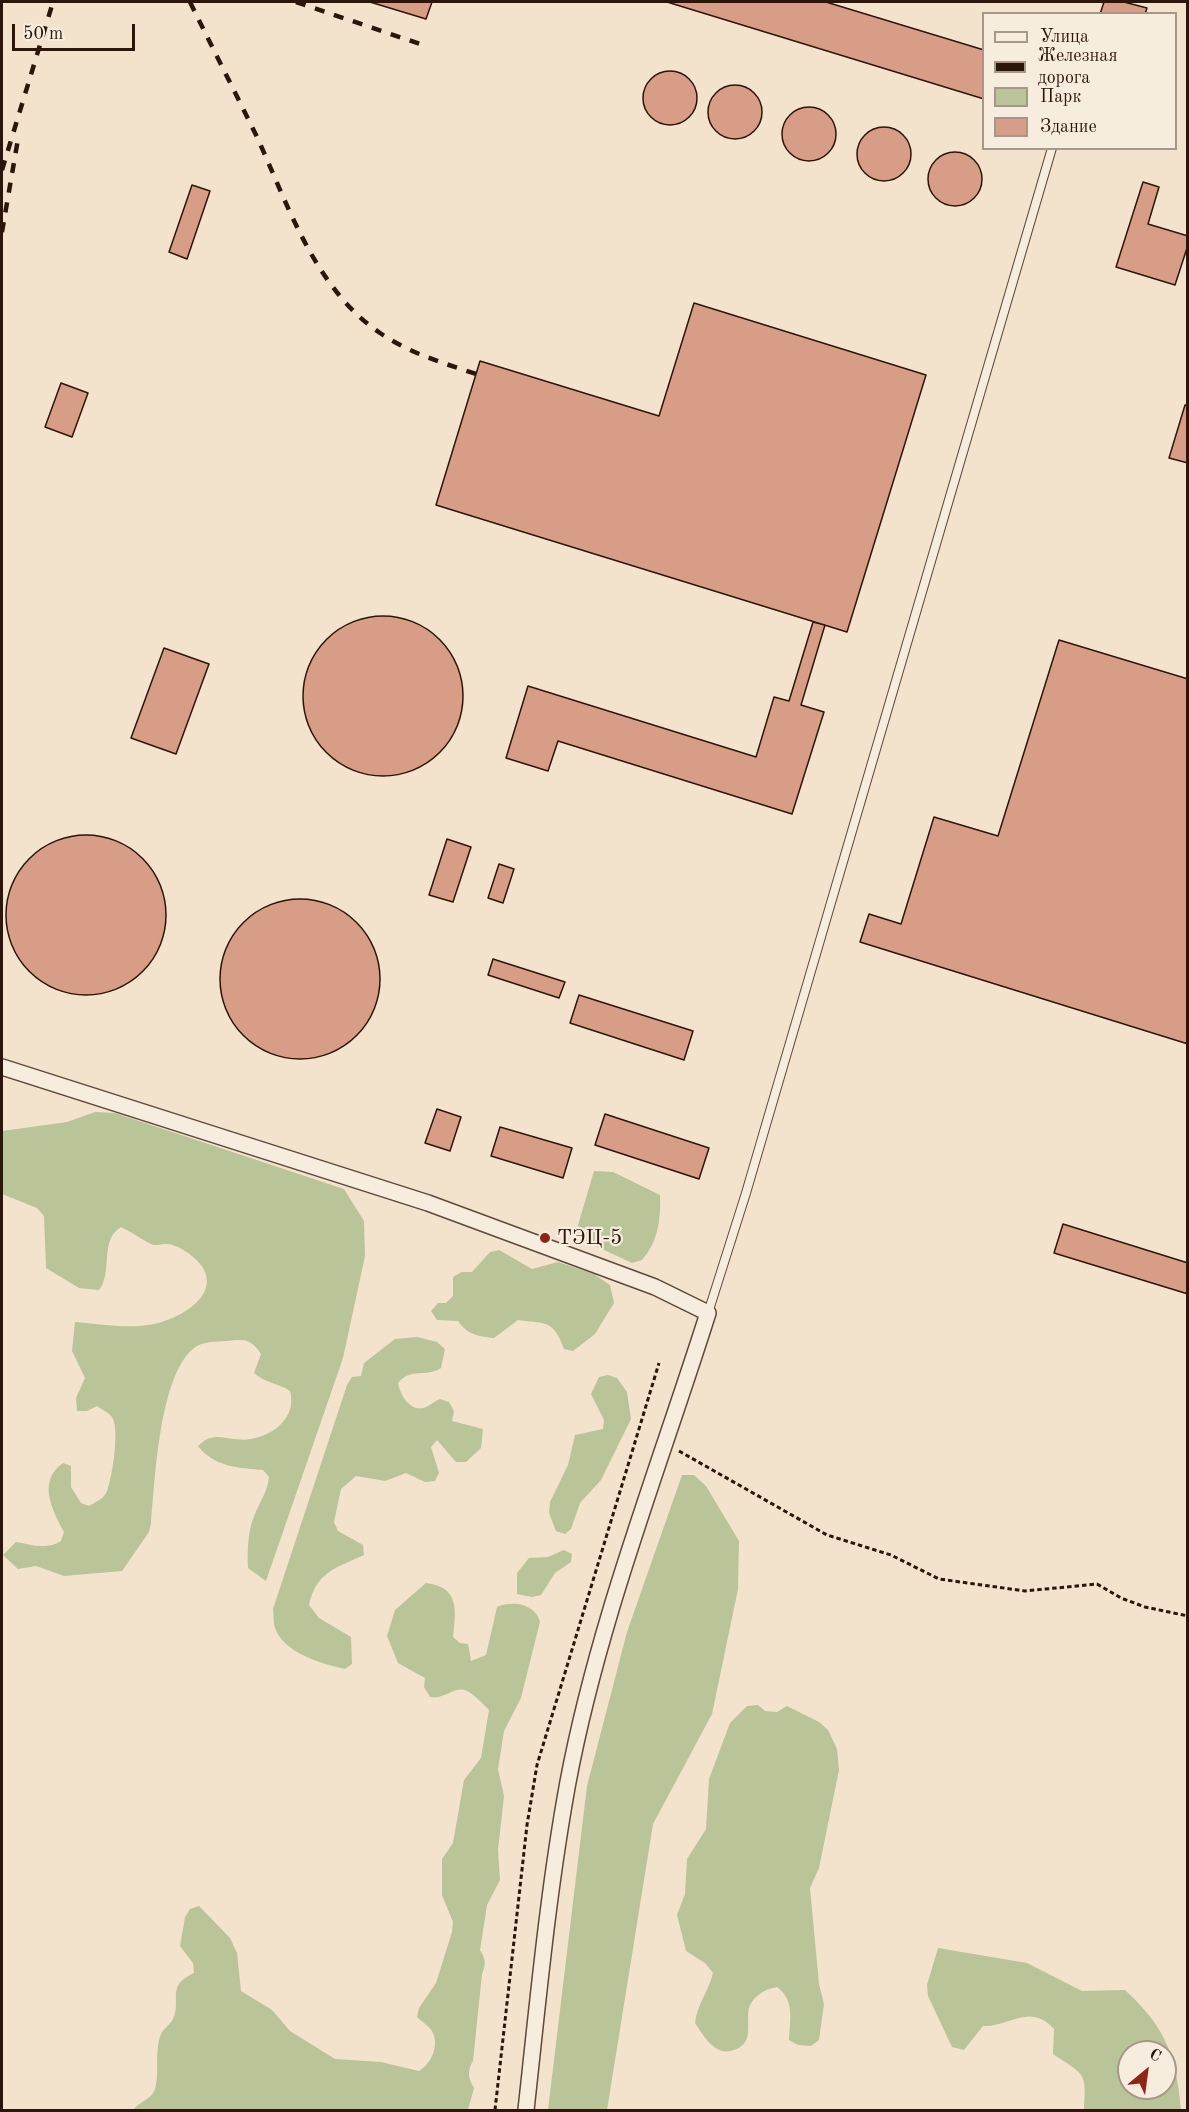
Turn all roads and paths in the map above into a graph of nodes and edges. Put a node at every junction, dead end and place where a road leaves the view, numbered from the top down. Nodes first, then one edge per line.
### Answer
1 (1051, 150) edge
2 (2, 1067) edge
3 (708, 1313) junction
4 (659, 1363) dead end
5 (667, 1444) junction
6 (1188, 1616) edge
7 (495, 2110) edge
8 (526, 2110) edge

1 - 3 lane
2 - 3 street
3 - 5 street
4 - 7 path
5 - 6 path
5 - 8 street

